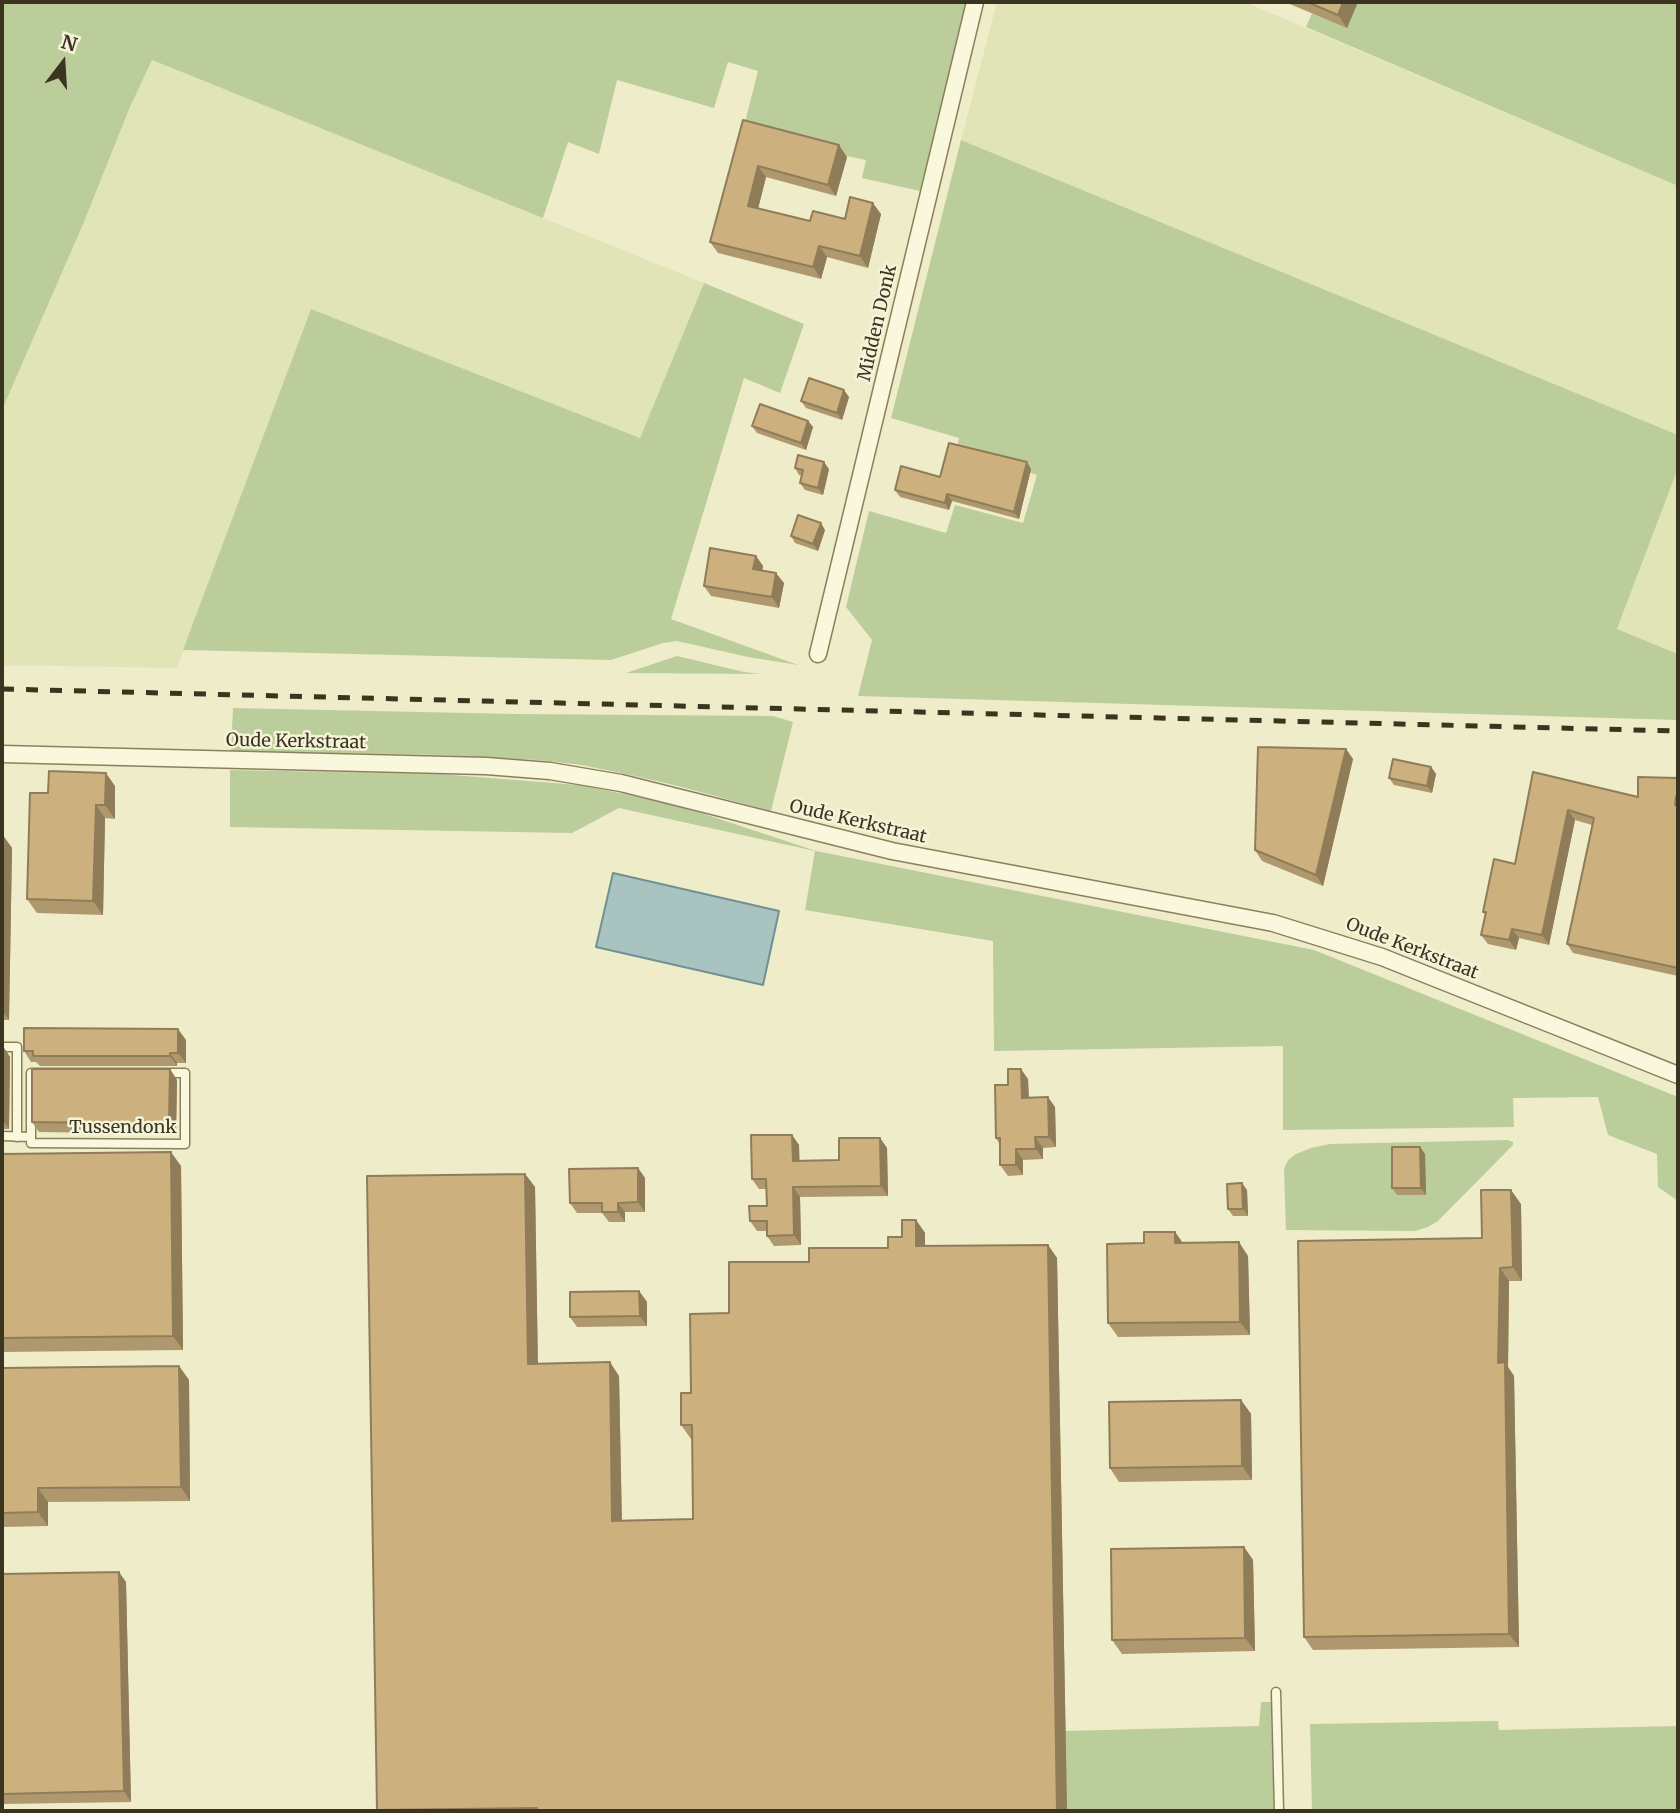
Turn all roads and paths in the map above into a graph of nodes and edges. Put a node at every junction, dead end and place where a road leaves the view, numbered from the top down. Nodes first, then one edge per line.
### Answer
1 (975, 2) edge
2 (818, 654) dead end
3 (2, 754) edge
4 (2, 1047) edge
5 (1678, 1075) edge
6 (2, 1136) edge
7 (17, 1136) junction
8 (31, 1137) junction
9 (1276, 1692) dead end
10 (1279, 1811) edge

1 - 2 street, Midden Donk
3 - 5 street, Oude Kerkstraat
4 - 7 lane
6 - 7 lane, Tussendonk
7 - 8 lane, Tussendonk
8 - 8 lane, Tussendonk
9 - 10 lane

